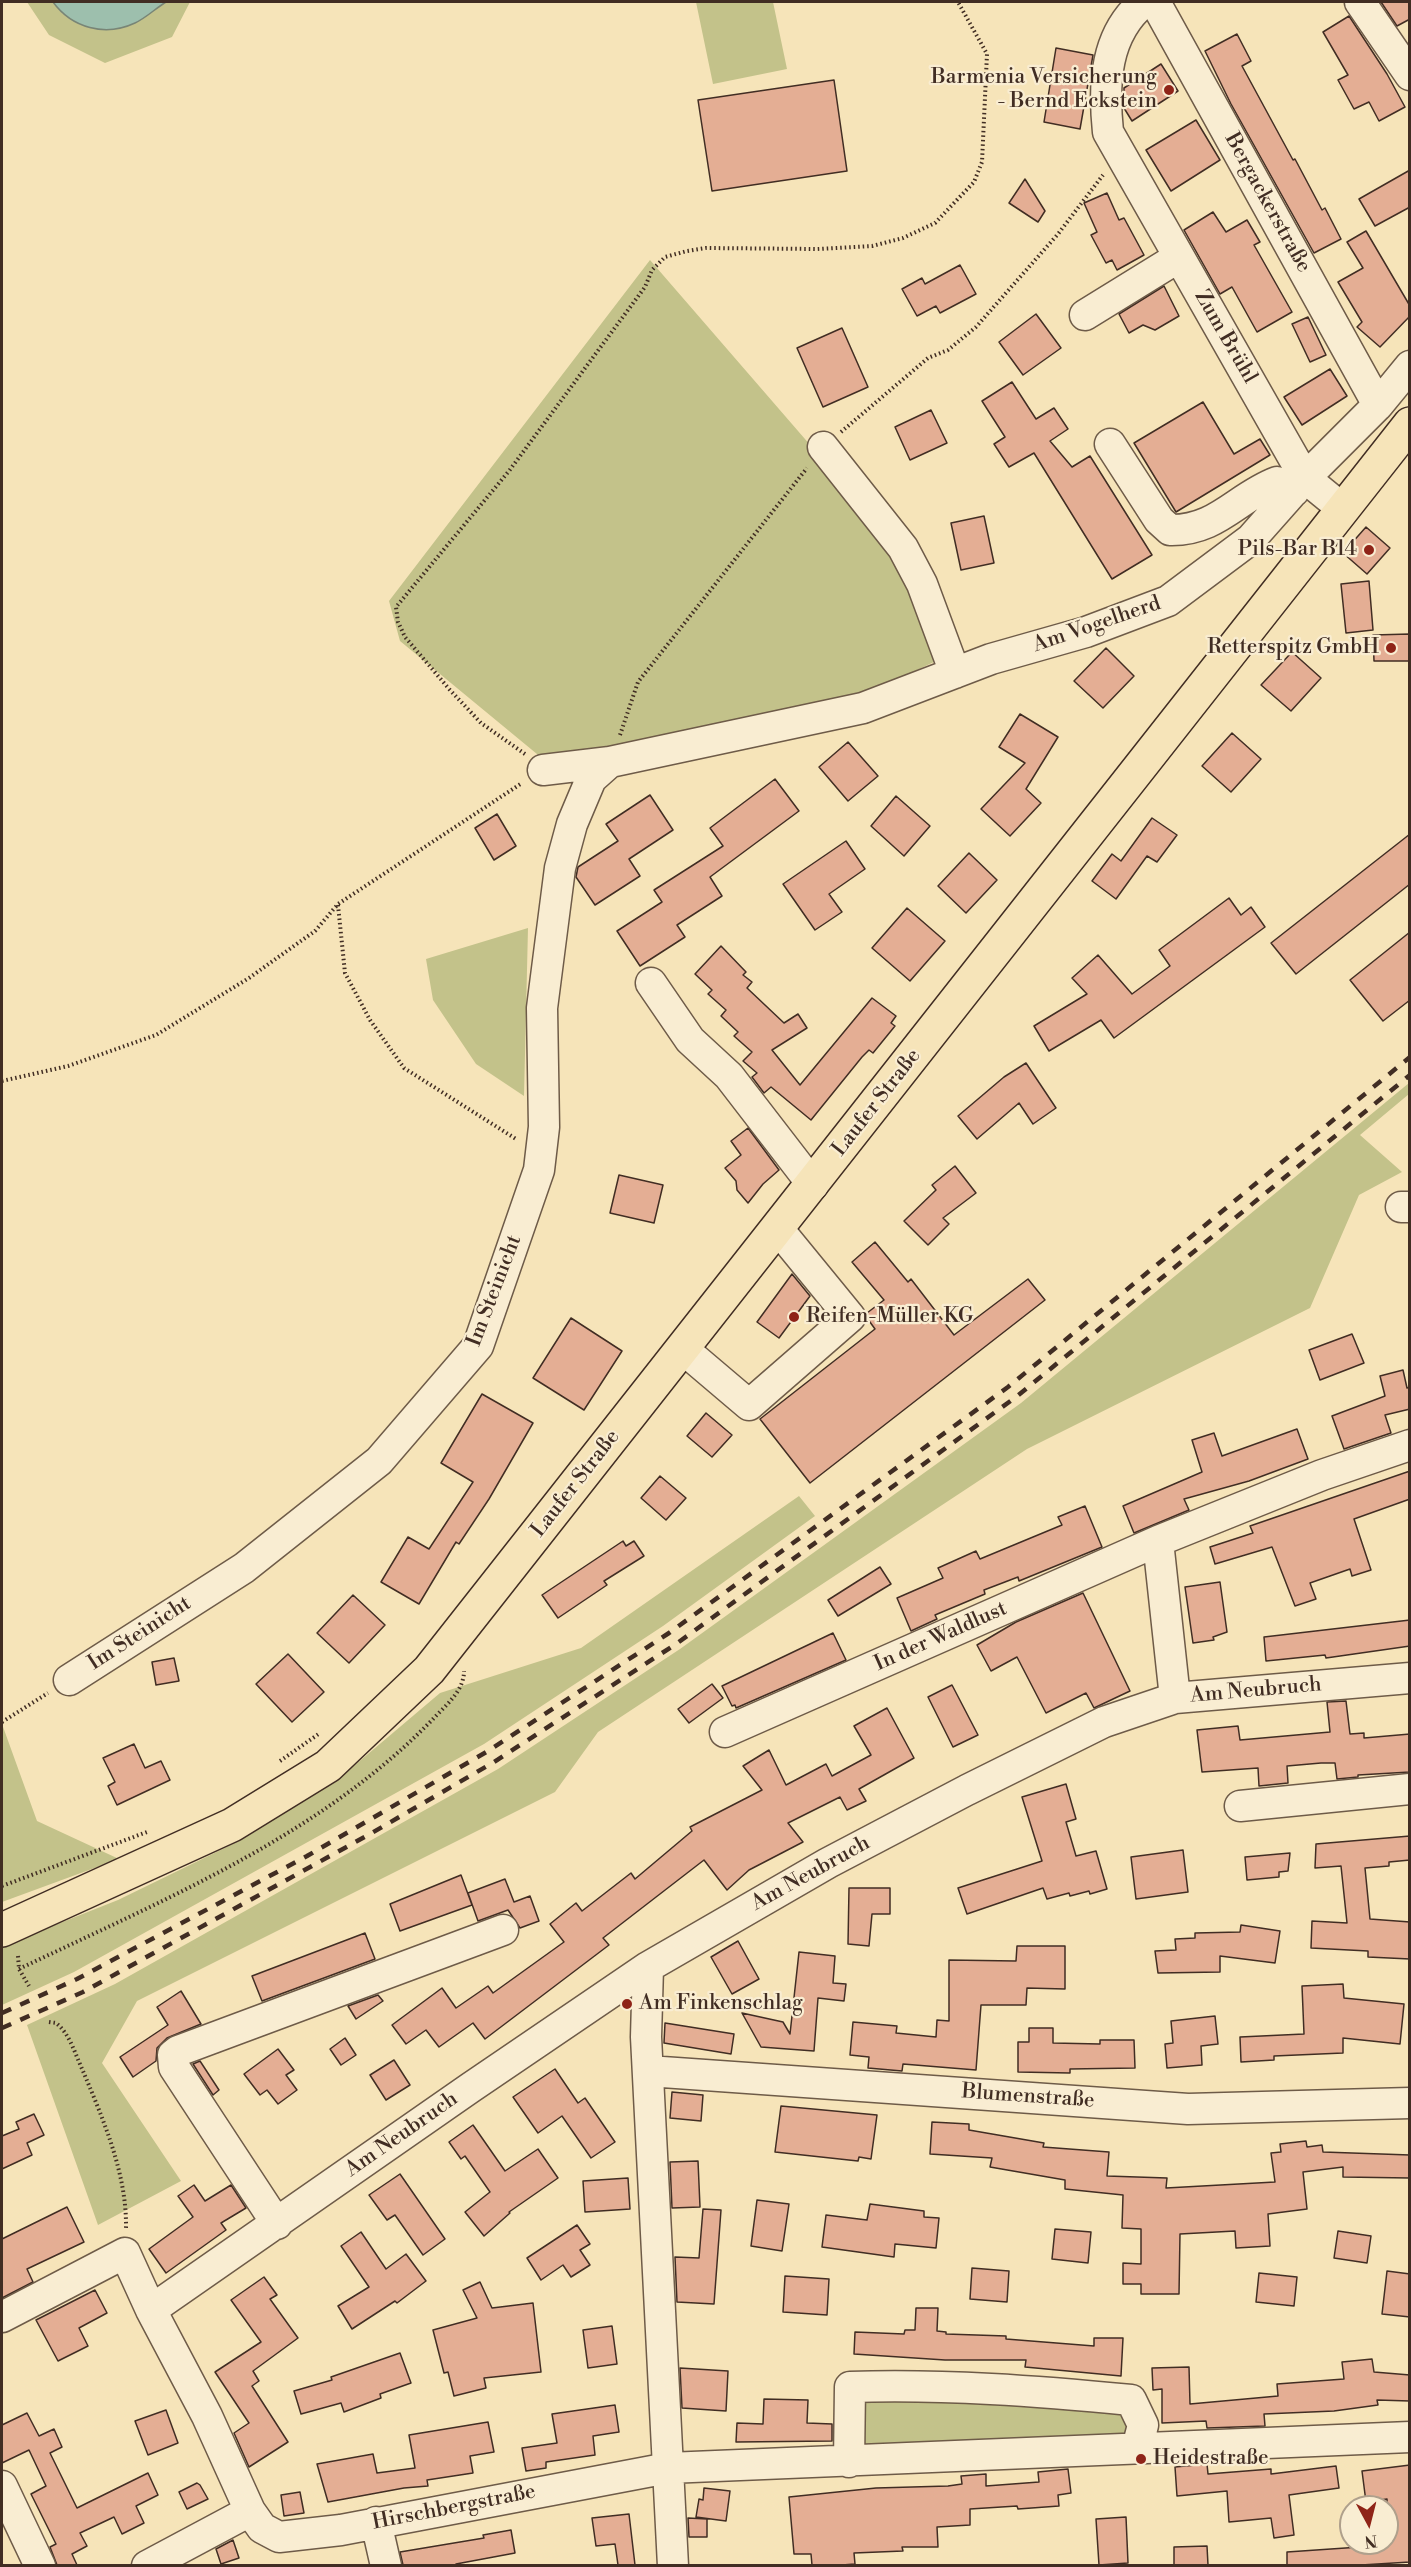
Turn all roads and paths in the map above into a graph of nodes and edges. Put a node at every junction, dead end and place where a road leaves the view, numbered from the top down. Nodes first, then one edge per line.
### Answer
1 (958, 2) edge
2 (1144, 2) edge
3 (1155, 2) edge
4 (1360, 2) edge
5 (1410, 75) edge
6 (1120, 153) junction
7 (1179, 257) junction
8 (1085, 315) dead end
9 (1410, 366) edge
10 (1378, 405) junction
11 (1410, 424) edge
12 (1110, 444) dead end
13 (823, 447) junction
14 (1299, 485) junction
15 (1343, 509) junction
16 (955, 673) junction
17 (610, 762) junction
18 (543, 770) junction
19 (338, 904) junction
20 (651, 983) dead end
21 (2, 1081) edge
22 (539, 1170) junction
23 (813, 1185) junction
24 (778, 1229) junction
25 (683, 1349) junction
26 (1410, 1445) edge
27 (1158, 1541) junction
28 (1410, 1678) edge
29 (69, 1680) joint
30 (1175, 1698) junction
31 (2, 1722) edge
32 (326, 1729) dead end
33 (725, 1732) dead end
34 (272, 1766) dead end
35 (1410, 1789) edge
36 (1240, 1806) dead end
37 (150, 1831) dead end
38 (2, 1886) edge
39 (503, 1930) dead end
40 (10, 1943) edge
41 (648, 1967) junction
42 (29, 1986) dead end
43 (49, 2022) dead end
44 (648, 2071) junction
45 (1410, 2103) edge
46 (277, 2224) junction
47 (125, 2253) junction
48 (151, 2310) junction
49 (2, 2316) edge
50 (1410, 2437) edge
51 (1137, 2448) junction
52 (849, 2462) junction
53 (668, 2469) junction
54 (2, 2486) edge
55 (250, 2511) junction
56 (376, 2522) junction
57 (40, 2565) edge
58 (147, 2565) edge
59 (386, 2565) edge
60 (673, 2565) edge

1 - 18 path
2 - 6 street, Zum Brühl
3 - 10 street, Bergackerstraße
4 - 5 street
6 - 7 street, Zum Brühl
6 - 13 path
7 - 8 street
7 - 14 street, Zum Brühl
9 - 10 street
10 - 14 street
11 - 15 main road, Laufer Straße
12 - 14 street
13 - 16 street
13 - 17 path
14 - 15 street, Zum Brühl
14 - 16 street, Am Vogelherd
15 - 23 main road, Laufer Straße
16 - 17 street, Am Vogelherd
17 - 18 street
17 - 22 street, Im Steinicht
18 - 19 path
19 - 21 path
19 - 22 path
20 - 23 street
22 - 29 street, Im Steinicht
23 - 24 main road, Laufer Straße
24 - 25 main road, Laufer Straße
24 - 25 street
25 - 40 main road, Laufer Straße
26 - 27 street, In der Waldlust
27 - 30 street
27 - 33 street, In der Waldlust
28 - 30 street, Am Neubruch
29 - 31 path
30 - 41 street, Am Neubruch
32 - 34 path
35 - 36 street
37 - 38 path
39 - 46 street
40 - 42 path
41 - 44 street
41 - 46 street, Am Neubruch
43 - 47 path
44 - 45 street, Blumenstraße
44 - 53 street
46 - 48 street, Am Neubruch
47 - 48 street, Hirschbergstraße
47 - 49 street
48 - 55 street, Hirschbergstraße
50 - 51 street
51 - 52 street
51 - 52 street
52 - 53 street
53 - 56 street, Hirschbergstraße
53 - 60 street
54 - 57 street
55 - 56 street, Hirschbergstraße
55 - 58 street
56 - 59 street

